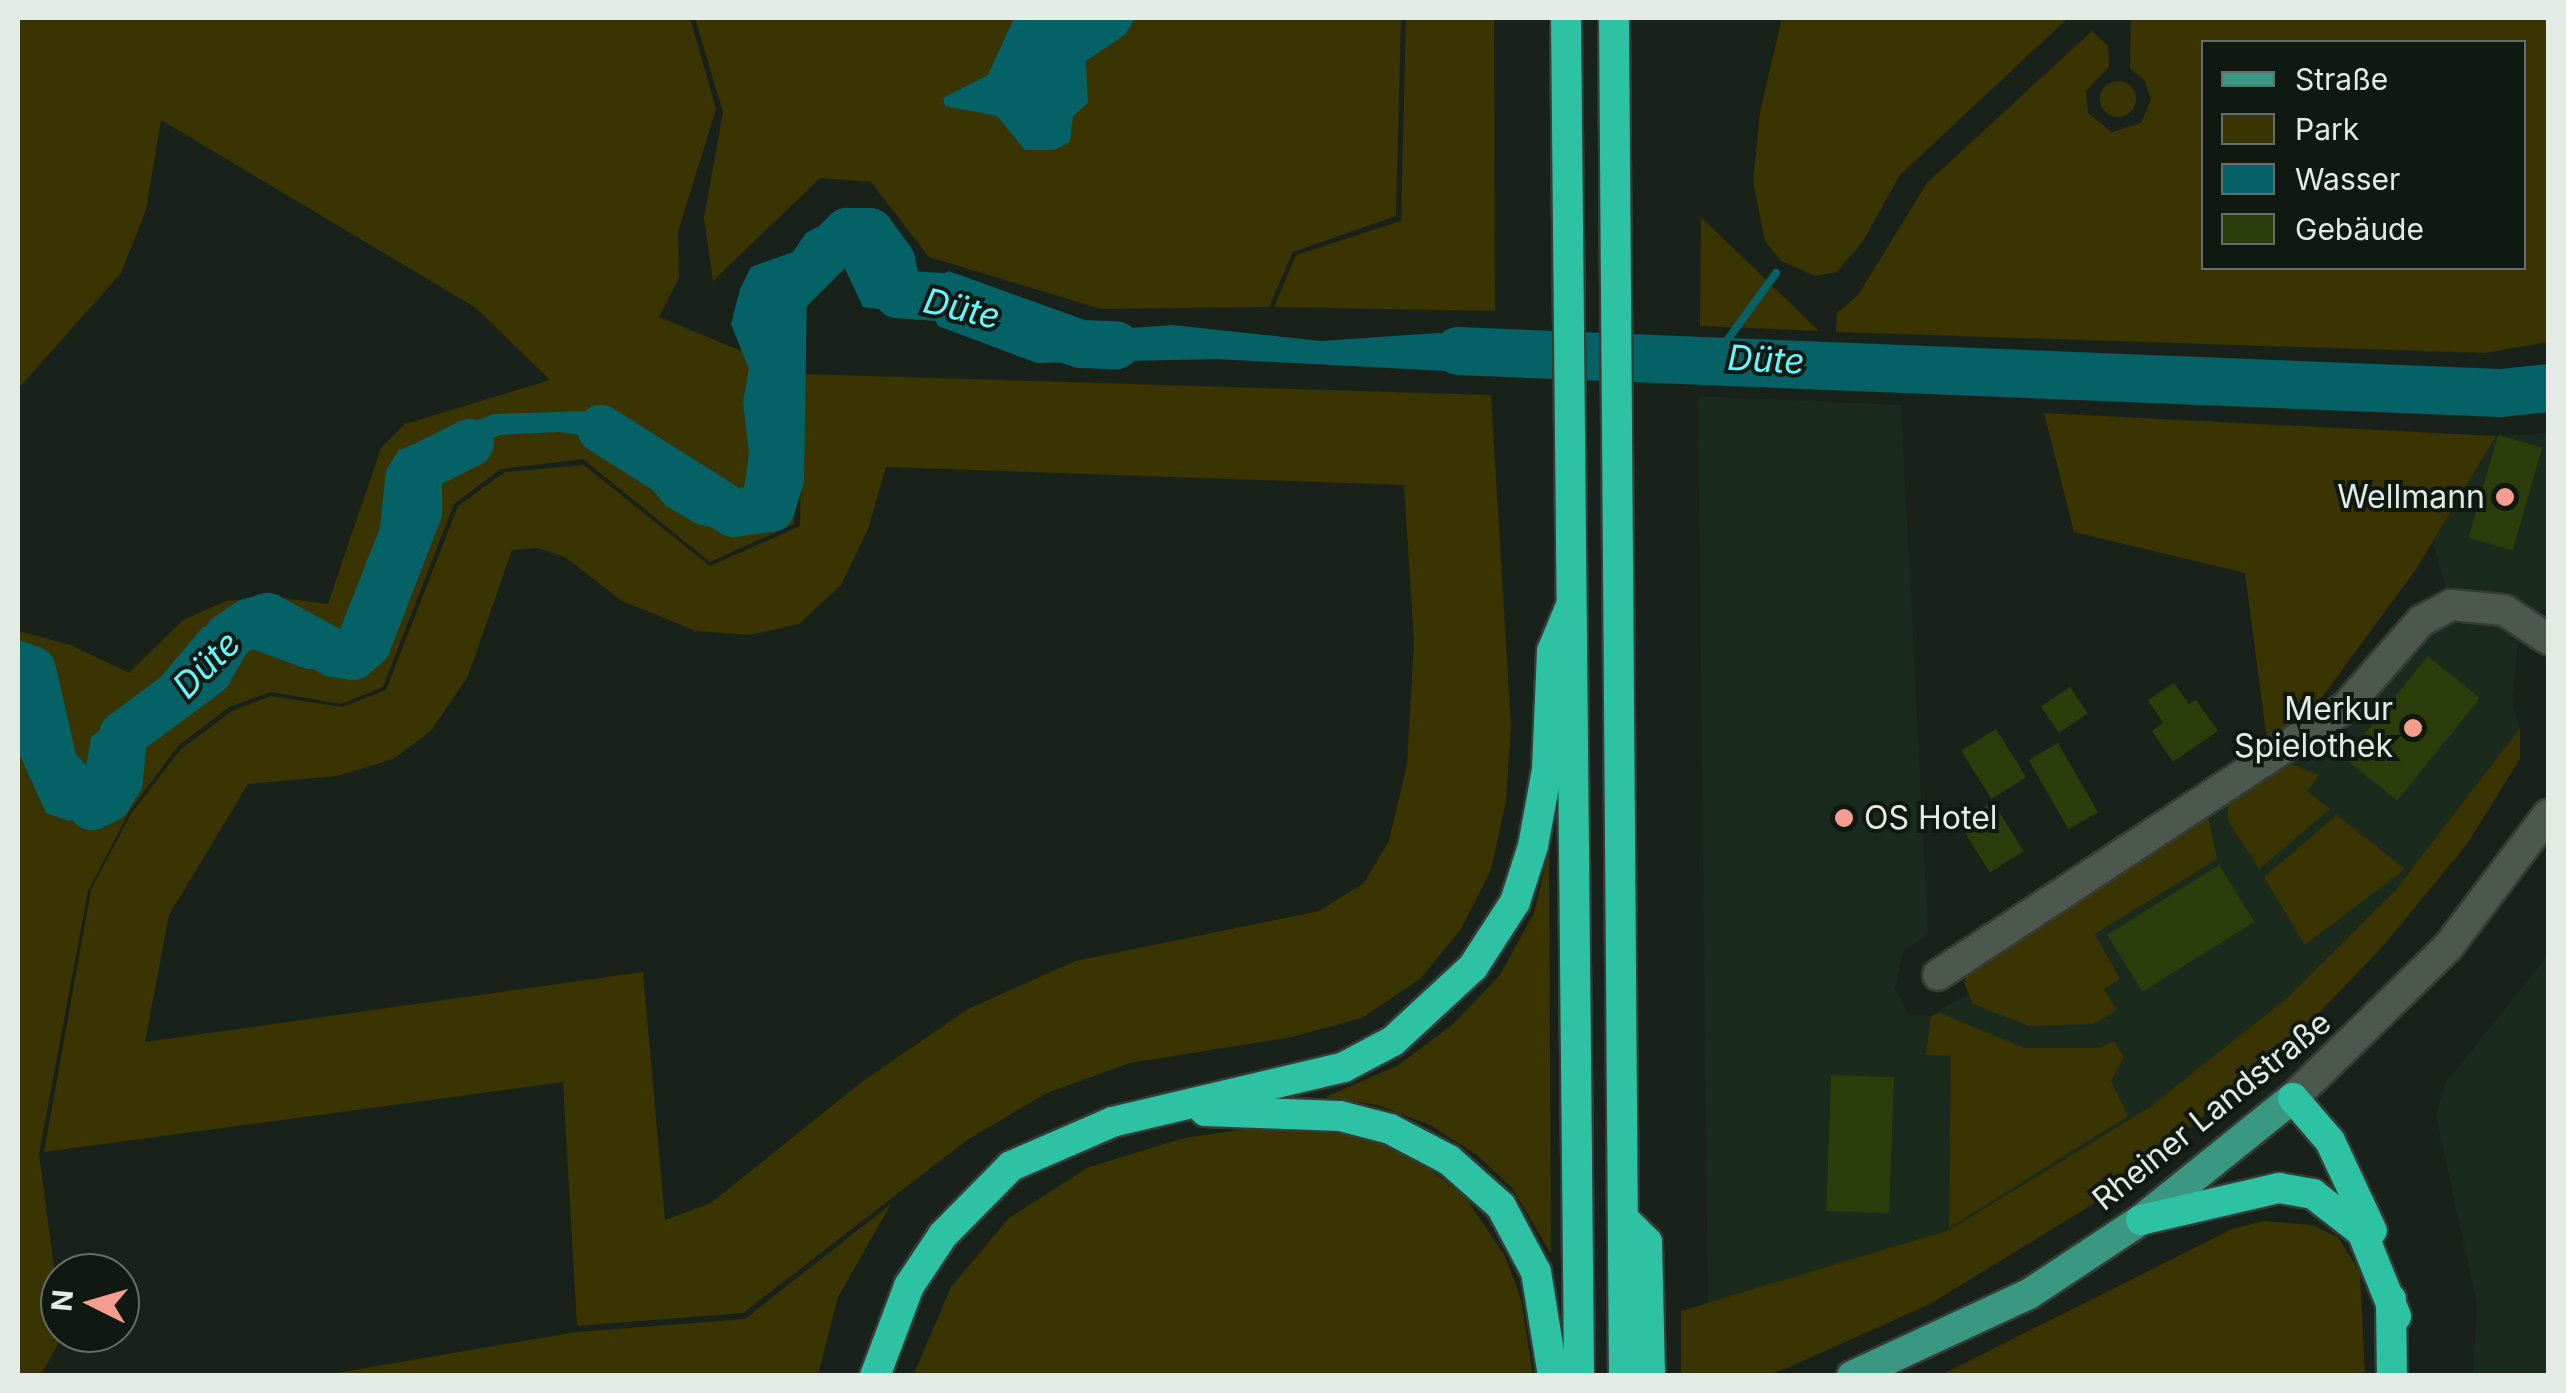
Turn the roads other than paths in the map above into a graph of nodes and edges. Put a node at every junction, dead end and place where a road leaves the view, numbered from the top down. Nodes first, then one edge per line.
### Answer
1 (1566, 18) edge
2 (1614, 18) edge
3 (1575, 596) junction
4 (2548, 639) edge
5 (2548, 818) edge
6 (1938, 975) dead end
7 (2292, 1098) junction
8 (1167, 1111) junction
9 (1625, 1220) junction
10 (2141, 1220) junction
11 (2396, 1316) junction
12 (875, 1376) edge
13 (1553, 1376) edge
14 (1580, 1376) edge
15 (1624, 1376) edge
16 (1650, 1376) edge
17 (1852, 1376) edge
18 (2392, 1376) edge

1 - 3 highway
2 - 9 highway
3 - 8 highway
3 - 14 highway
4 - 6 street
5 - 7 street, Rheiner Landstraße
7 - 10 main road, Rheiner Landstraße
7 - 11 highway
8 - 12 highway
8 - 13 highway
9 - 15 highway
9 - 16 highway
10 - 11 highway
10 - 17 main road, Rheiner Landstraße
11 - 18 highway

